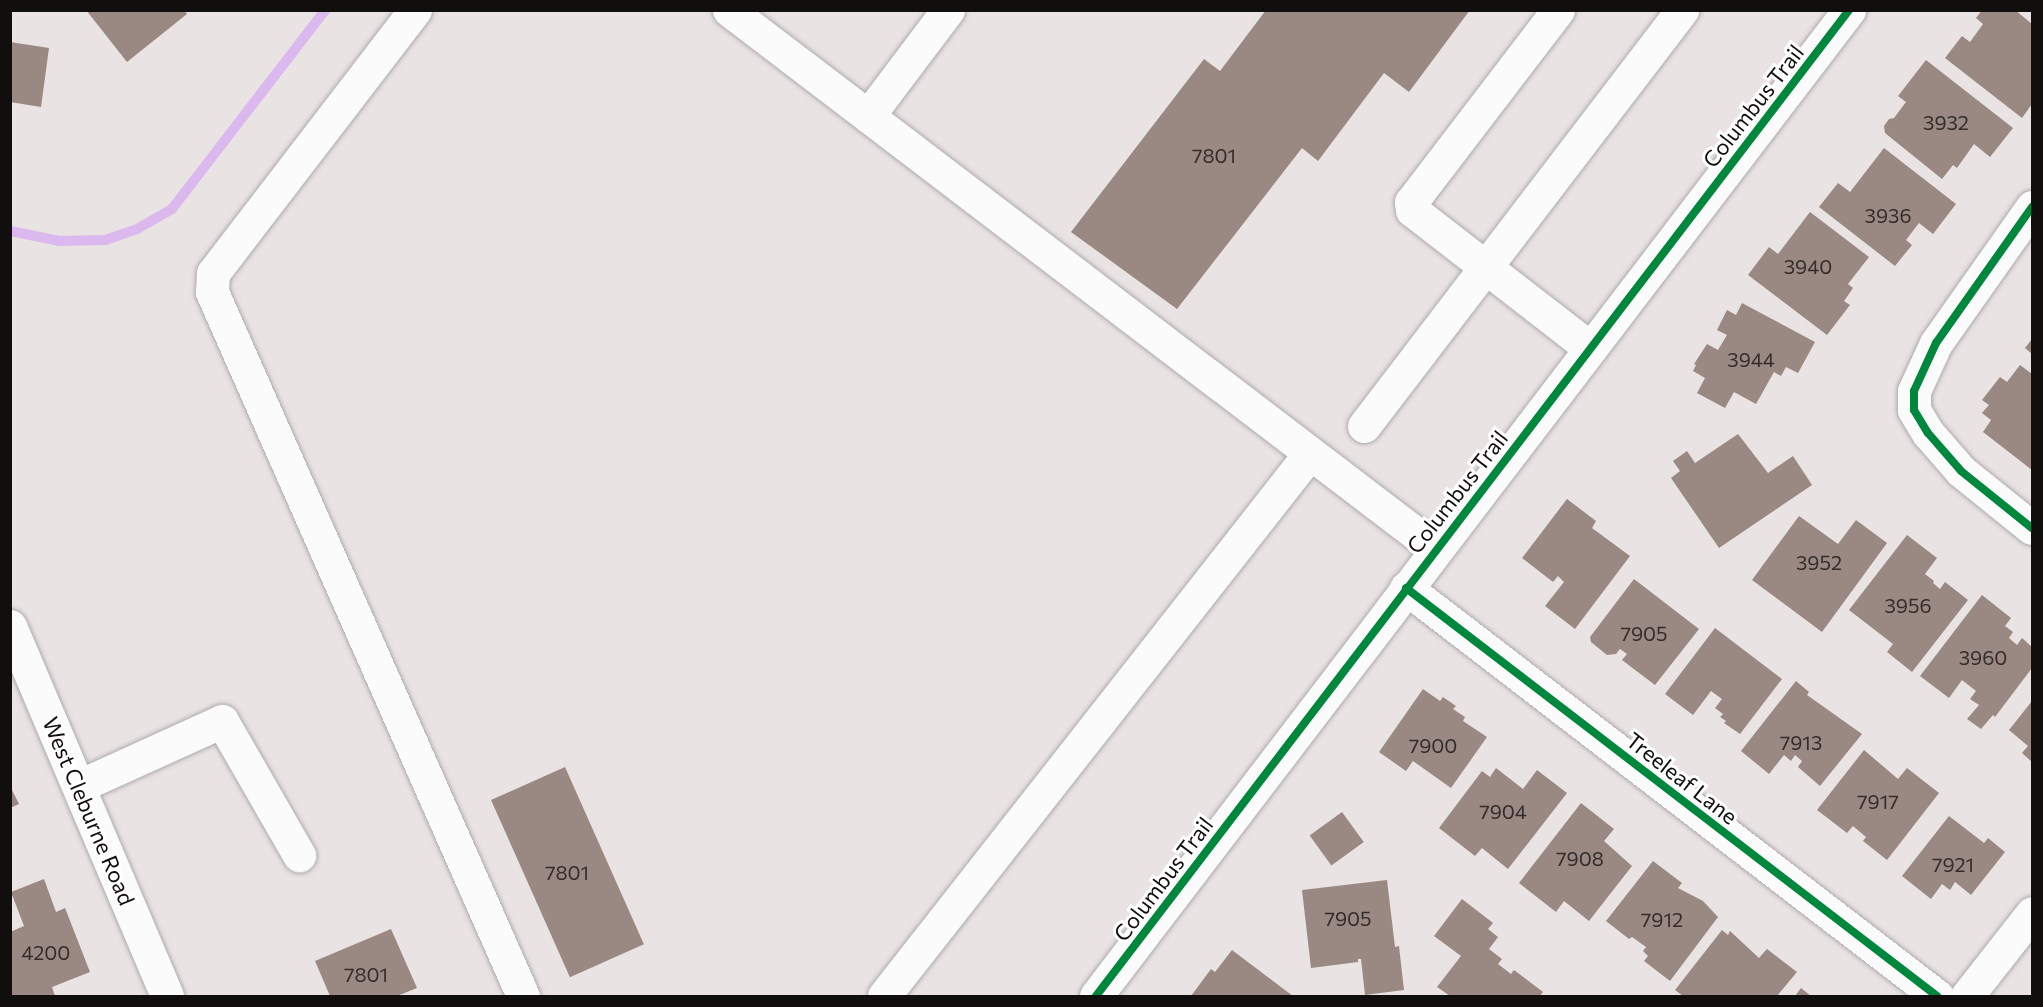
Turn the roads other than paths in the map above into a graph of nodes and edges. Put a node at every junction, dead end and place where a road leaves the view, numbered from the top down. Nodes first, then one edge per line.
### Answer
1 (415, 10) edge
2 (729, 10) edge
3 (948, 10) edge
4 (1558, 10) edge
5 (1682, 10) edge
6 (1849, 10) edge
7 (868, 116) junction
8 (2032, 207) edge
9 (1485, 268) junction
10 (1590, 348) junction
11 (1364, 426) dead end
12 (1310, 453) junction
13 (2032, 528) edge
14 (1436, 549) junction
15 (1406, 588) junction
16 (10, 626) edge
17 (79, 786) junction
18 (299, 855) dead end
19 (2032, 913) edge
20 (167, 996) edge
21 (523, 996) edge
22 (884, 996) edge
23 (1096, 996) edge
24 (1936, 996) edge
25 (1967, 996) edge

1 - 21 street
2 - 7 street
3 - 7 street
4 - 9 street
5 - 9 street
6 - 10 street, Columbus Trail
7 - 12 street
8 - 13 street
9 - 10 street
9 - 11 street
10 - 14 street, Columbus Trail
12 - 14 street
12 - 22 street
14 - 15 street, Columbus Trail
15 - 23 street, Columbus Trail
15 - 24 street, Treeleaf Lane
16 - 17 street, West Cleburne Road
17 - 18 street
17 - 20 street, West Cleburne Road
19 - 25 street

